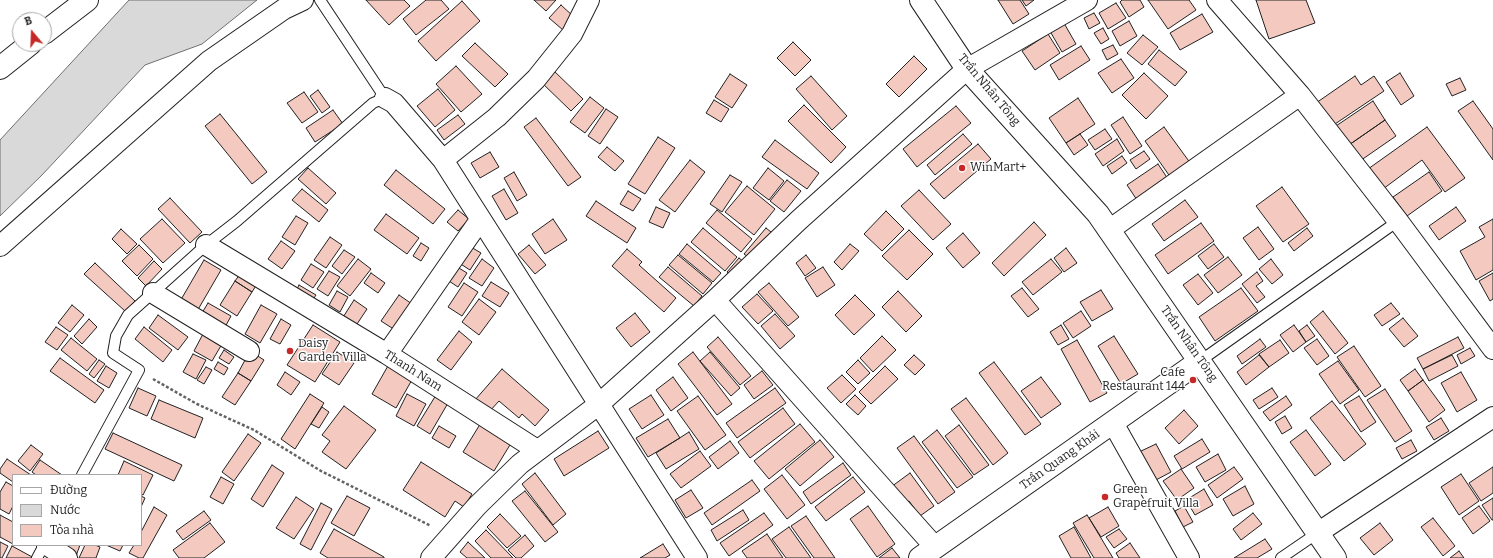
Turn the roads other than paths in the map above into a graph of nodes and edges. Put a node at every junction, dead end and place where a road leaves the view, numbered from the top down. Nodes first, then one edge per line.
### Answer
1 (86, 0) edge
2 (303, 0) edge
3 (320, 0) edge
4 (589, 0) edge
5 (920, 0) edge
6 (1087, 0) edge
7 (1217, 0) edge
8 (52, 27) edge
9 (20, 52) edge
10 (0, 68) edge
11 (968, 69) junction
12 (1300, 95) junction
13 (385, 98) junction
14 (443, 160) junction
15 (480, 220) junction
16 (1398, 221) junction
17 (1109, 230) junction
18 (206, 245) junction
19 (0, 246) edge
20 (152, 293) junction
21 (716, 300) junction
22 (1493, 349) edge
23 (249, 351) dead end
24 (387, 354) junction
25 (1200, 361) junction
26 (598, 404) junction
27 (1493, 417) edge
28 (1113, 423) junction
29 (537, 450) junction
30 (83, 474) edge
31 (1319, 532) junction
32 (44, 546) edge
33 (49, 546) edge
34 (928, 553) edge
35 (38, 558) edge
36 (67, 558) edge
37 (431, 558) edge
38 (698, 558) edge
39 (1189, 558) edge
40 (1281, 558) edge
41 (1335, 558) edge

1 - 8 street
2 - 19 street
3 - 13 lane
4 - 14 street
5 - 11 street, Trần Nhân Tông
6 - 11 street
7 - 12 street
9 - 10 street
11 - 17 street, Trần Nhân Tông
11 - 21 street
12 - 16 street
12 - 17 street
13 - 14 street
13 - 18 lane
14 - 15 street
15 - 24 street
15 - 26 street
16 - 22 street
16 - 25 lane
17 - 25 street, Trần Nhân Tông
18 - 20 lane
18 - 24 street, Thanh Nam
20 - 23 street
20 - 30 lane
21 - 26 street
21 - 34 street
24 - 29 street, Thanh Nam
25 - 28 street, Trần Quang Khải
25 - 31 street, Trần Nhân Tông
26 - 29 street
26 - 38 street
27 - 31 street
28 - 34 street, Trần Quang Khải
28 - 39 street
29 - 37 street
31 - 40 lane
31 - 41 street, Trần Nhân Tông
32 - 35 lane
33 - 36 street

